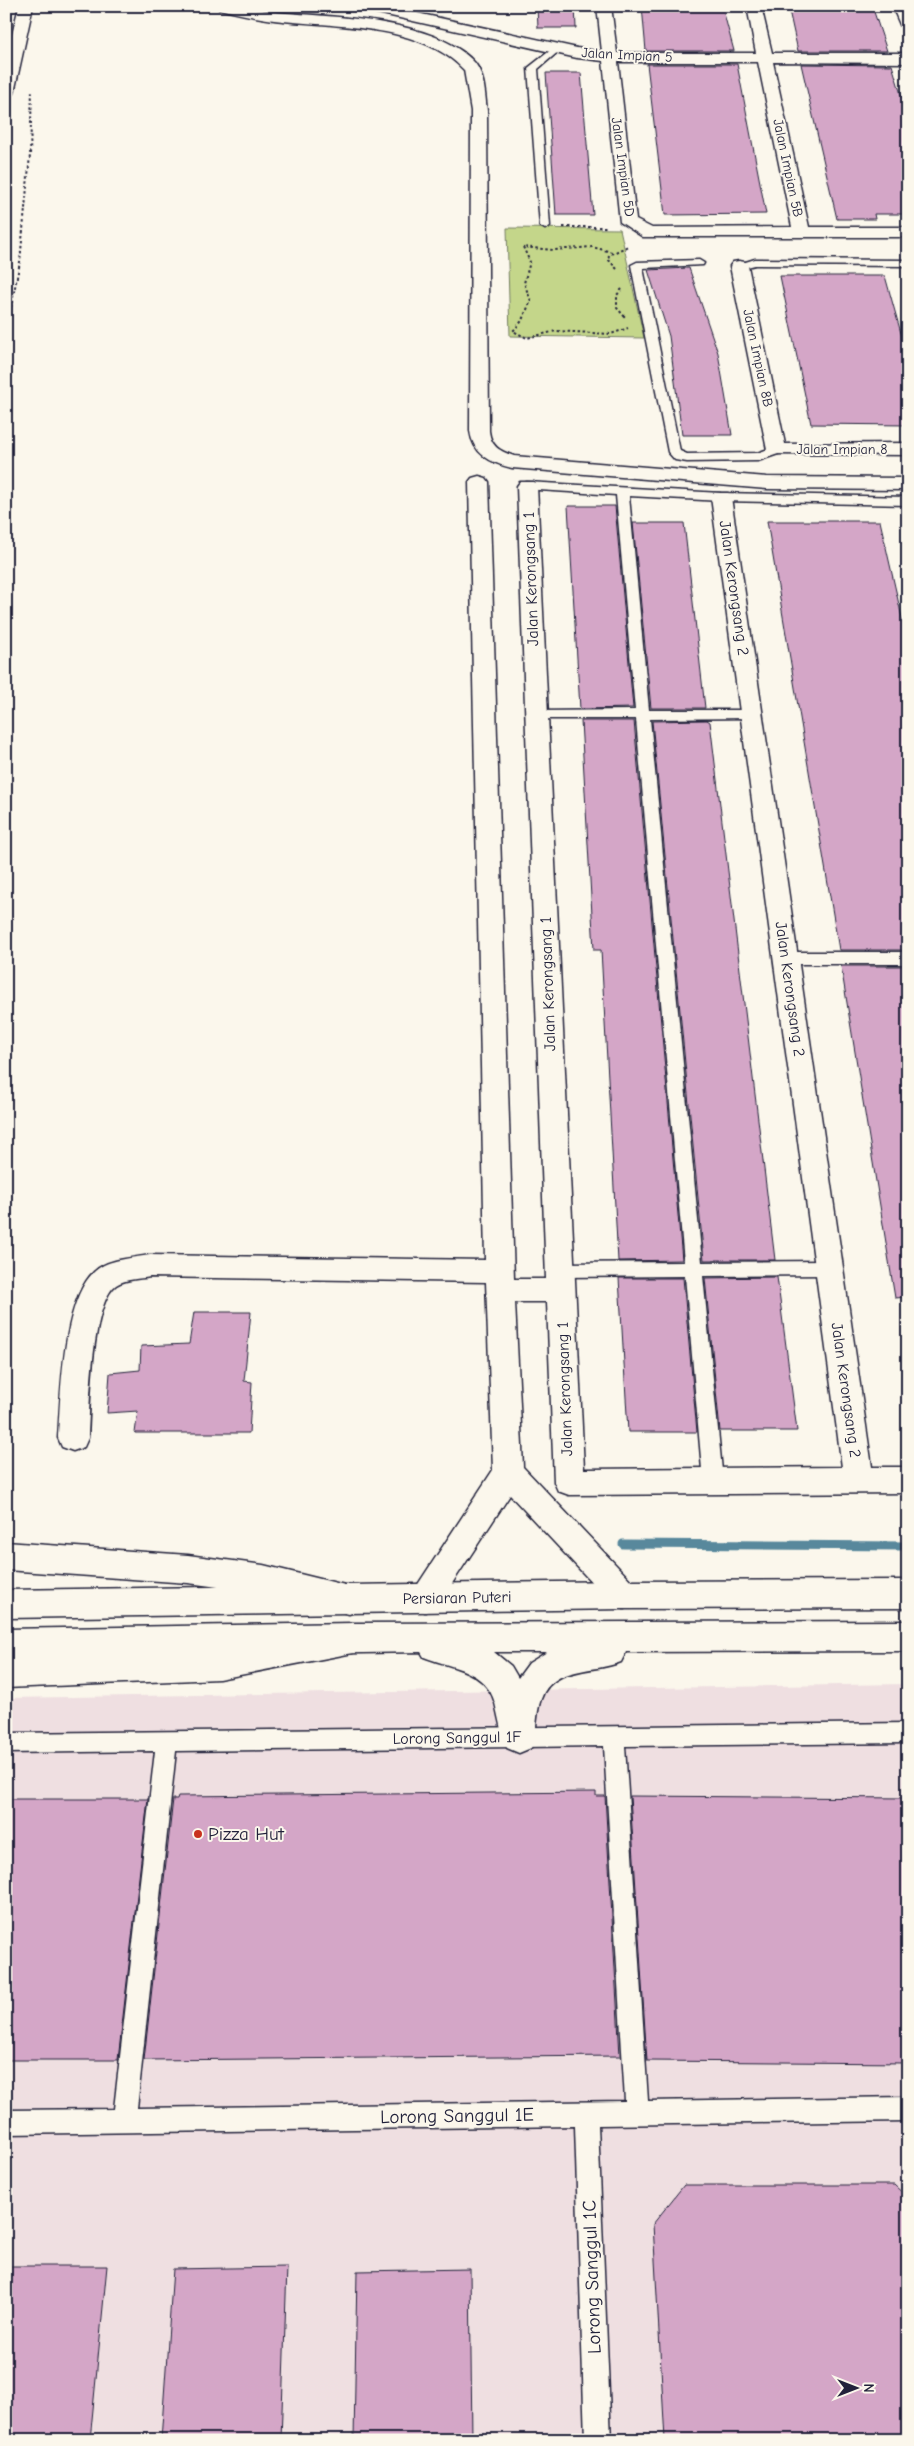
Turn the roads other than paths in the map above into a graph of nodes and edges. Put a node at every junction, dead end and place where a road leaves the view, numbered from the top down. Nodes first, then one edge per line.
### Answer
1 (26, 6) edge
2 (224, 6) edge
3 (351, 6) edge
4 (604, 6) edge
5 (754, 6) edge
6 (899, 6) edge
7 (447, 9) dead end
8 (436, 21) junction
9 (908, 27) edge
10 (556, 49) junction
11 (609, 57) junction
12 (908, 58) edge
13 (764, 59) junction
14 (6, 93) edge
15 (545, 226) road end
16 (802, 232) junction
17 (908, 232) edge
18 (699, 263) dead end
19 (908, 264) edge
20 (739, 266) joint
21 (908, 449) edge
22 (777, 450) junction
23 (479, 482) dead end
24 (908, 484) edge
25 (527, 486) joint
26 (622, 491) junction
27 (721, 497) junction
28 (908, 501) edge
29 (643, 714) junction
30 (751, 714) junction
31 (537, 715) junction
32 (786, 958) junction
33 (908, 958) edge
34 (829, 1268) junction
35 (692, 1269) junction
36 (561, 1280) junction
37 (499, 1281) junction
38 (74, 1438) dead end
39 (508, 1472) junction
40 (859, 1480) junction
41 (908, 1480) edge
42 (714, 1481) junction
43 (6, 1556) edge
44 (908, 1594) edge
45 (624, 1595) junction
46 (425, 1598) junction
47 (349, 1600) junction
48 (6, 1604) edge
49 (908, 1636) edge
50 (785, 1637) junction
51 (353, 1638) junction
52 (401, 1638) junction
53 (6, 1644) edge
54 (6, 1673) edge
55 (908, 1733) edge
56 (614, 1736) junction
57 (519, 1737) junction
58 (167, 1741) junction
59 (6, 1743) edge
60 (908, 2109) edge
61 (586, 2113) junction
62 (637, 2113) junction
63 (124, 2121) junction
64 (6, 2122) edge
65 (598, 2440) edge

1 - 14 main road
2 - 24 main road
3 - 8 main road, Jalan Impian 5
4 - 11 main road
5 - 13 main road, Jalan Impian 5B
6 - 9 main road
7 - 8 main road
8 - 10 main road, Jalan Impian 5
10 - 11 main road, Jalan Impian 5
10 - 15 lane
11 - 13 main road, Jalan Impian 5
11 - 16 main road, Jalan Impian 5D
12 - 13 main road, Jalan Impian 5
13 - 16 main road, Jalan Impian 5B
16 - 17 main road, Jalan Impian 5B
18 - 22 lane
19 - 20 lane
20 - 22 main road, Jalan Impian 8B
21 - 22 main road, Jalan Impian 8
23 - 37 main road
25 - 26 lane
25 - 31 main road, Jalan Kerongsang 1
26 - 27 lane
26 - 29 lane
27 - 28 lane
27 - 30 main road, Jalan Kerongsang 2
29 - 30 lane
29 - 31 lane
29 - 35 lane
30 - 32 main road, Jalan Kerongsang 2
31 - 36 main road, Jalan Kerongsang 1
32 - 33 lane
32 - 34 main road, Jalan Kerongsang 2
34 - 35 lane
34 - 40 main road, Jalan Kerongsang 2
35 - 36 lane
35 - 42 lane
36 - 37 main road
36 - 42 main road, Jalan Kerongsang 1
37 - 38 main road
37 - 39 main road
39 - 45 main road
39 - 46 main road
40 - 41 main road
40 - 42 main road
43 - 47 main road
44 - 45 main road, Persiaran Puteri
45 - 46 main road, Persiaran Puteri
46 - 47 main road, Persiaran Puteri
47 - 48 main road, Persiaran Puteri
49 - 50 main road
50 - 52 main road
50 - 57 main road
51 - 52 main road
51 - 53 main road
51 - 54 main road
52 - 57 main road
55 - 56 lane, Lorong Sanggul 1F
56 - 57 lane, Lorong Sanggul 1F
56 - 62 lane
57 - 58 lane, Lorong Sanggul 1F
58 - 59 lane, Lorong Sanggul 1F
58 - 63 lane
60 - 62 lane, Lorong Sanggul 1E
61 - 62 lane, Lorong Sanggul 1E
61 - 63 lane, Lorong Sanggul 1E
61 - 65 lane, Lorong Sanggul 1C
63 - 64 lane, Lorong Sanggul 1E

